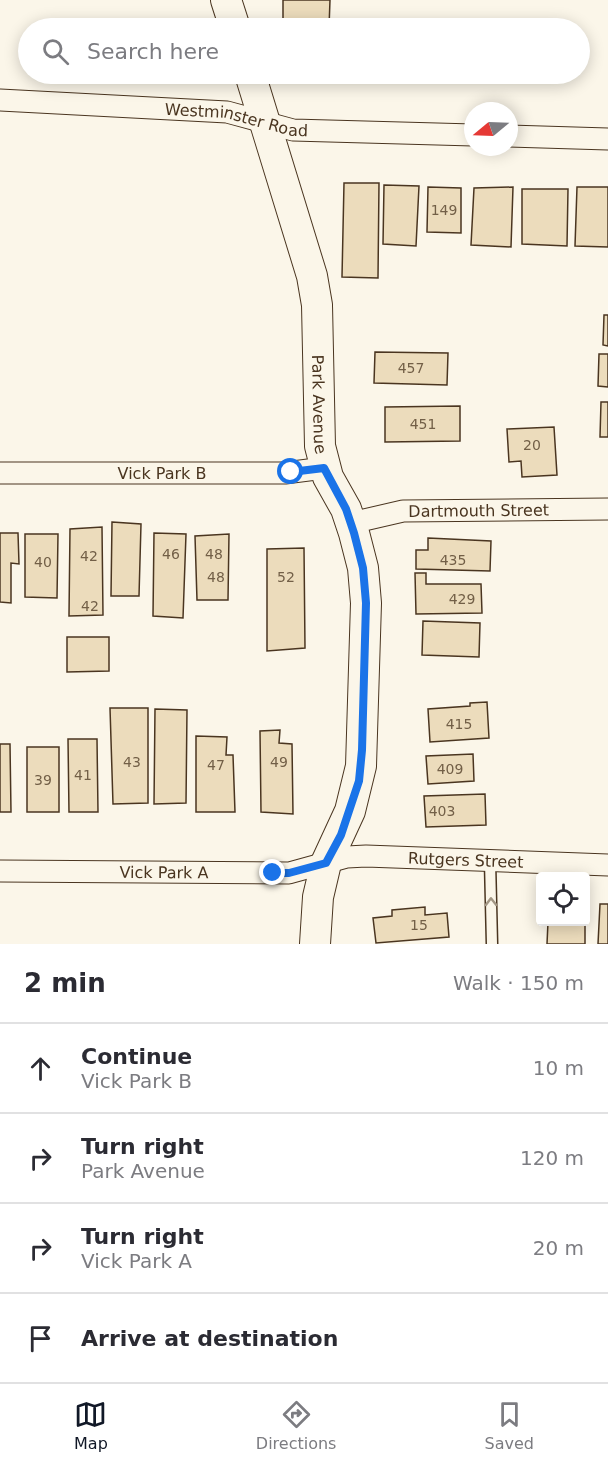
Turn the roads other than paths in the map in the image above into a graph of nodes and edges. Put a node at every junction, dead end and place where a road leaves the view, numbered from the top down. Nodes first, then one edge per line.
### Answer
1 (226, 0) edge
2 (232, 18) edge
3 (253, 84) edge
4 (0, 100) edge
5 (265, 122) junction
6 (464, 135) edge
7 (518, 136) edge
8 (608, 139) edge
9 (324, 468) junction
10 (0, 473) edge
11 (608, 509) edge
12 (351, 523) junction
13 (490, 861) junction
14 (326, 863) junction
15 (608, 865) edge
16 (0, 871) edge
17 (315, 944) edge
18 (492, 944) edge

1 - 2 street
3 - 5 street, Park Avenue
4 - 5 street, Westminster Road
5 - 6 street, Westminster Road
5 - 9 street, Park Avenue
7 - 8 street
9 - 10 street, Vick Park B
9 - 12 street, Park Avenue
11 - 12 street, Dartmouth Street
12 - 14 street, Park Avenue
13 - 14 street, Rutgers Street
13 - 15 street, Rutgers Street
18 -> 13 lane
14 - 16 street, Vick Park A
14 - 17 street, Park Avenue

